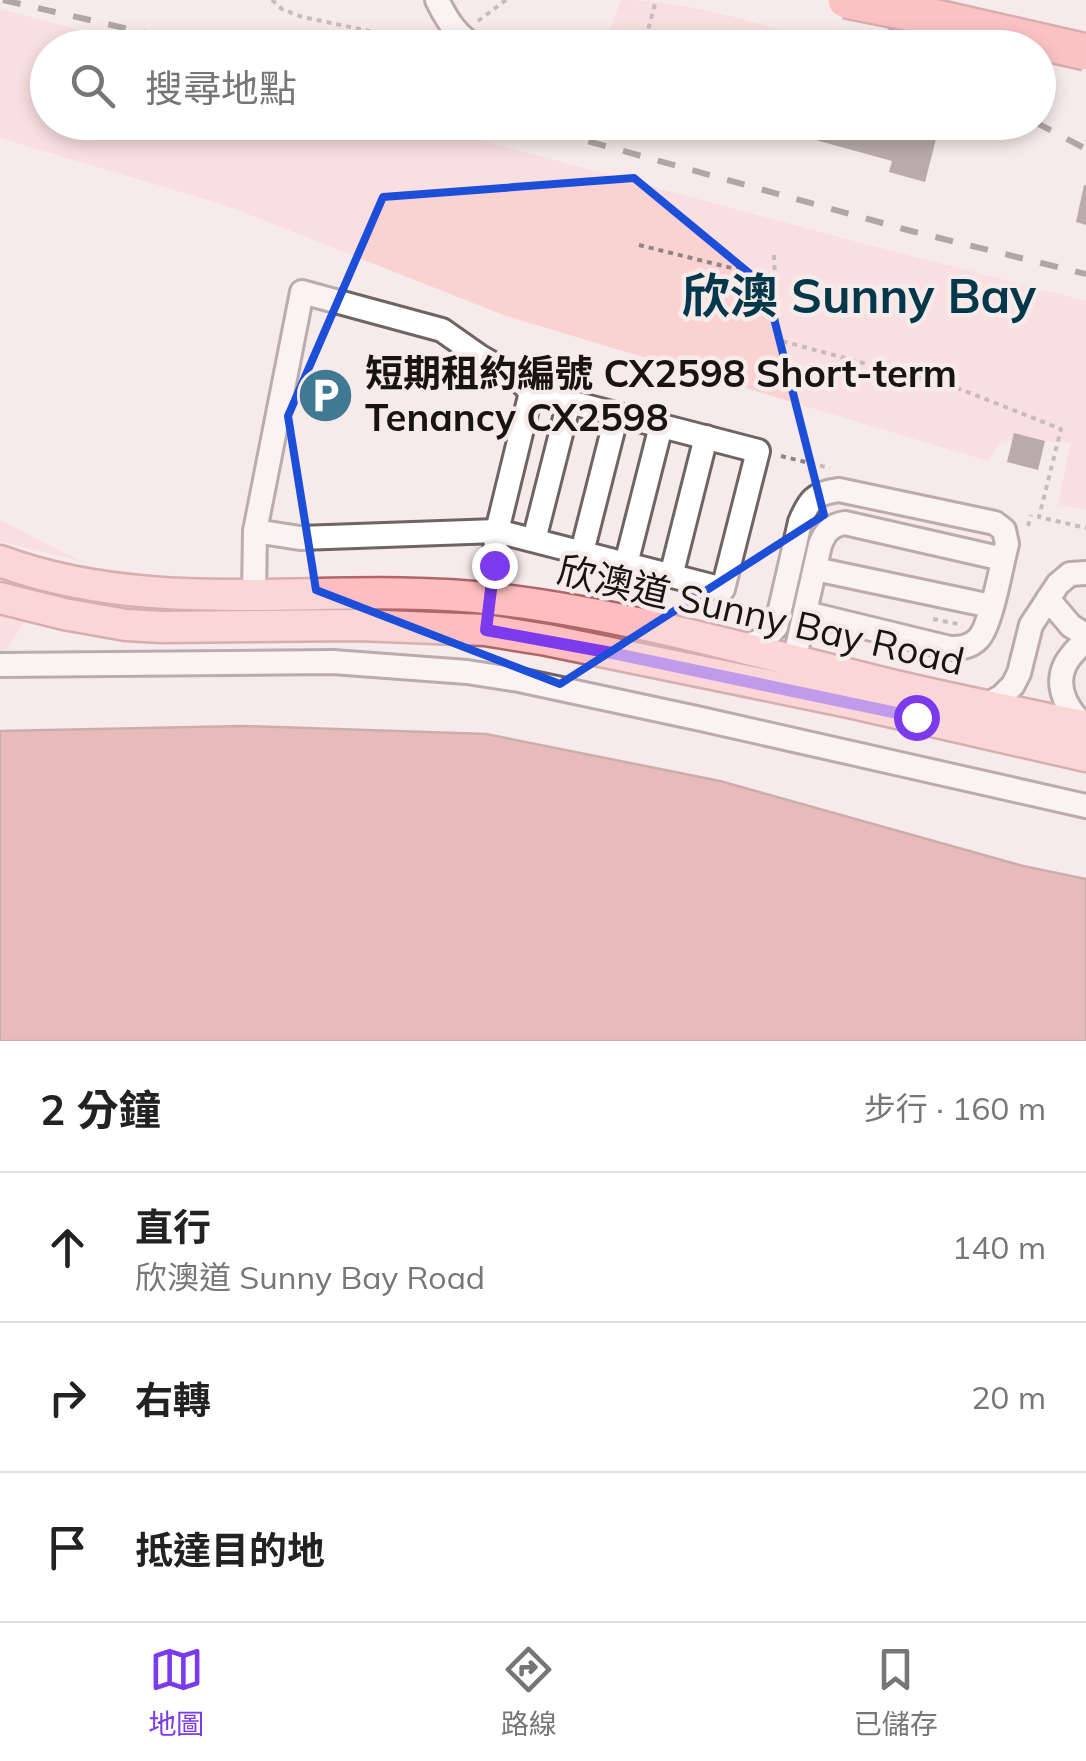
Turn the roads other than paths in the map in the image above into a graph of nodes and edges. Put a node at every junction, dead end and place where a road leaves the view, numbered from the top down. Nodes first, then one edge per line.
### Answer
1 (436, 0) edge
2 (846, 0) edge
3 (455, 30) edge
4 (990, 30) edge
5 (1056, 45) edge
6 (1086, 52) edge
7 (531, 392) junction
8 (569, 402) junction
9 (617, 414) junction
10 (661, 426) junction
11 (706, 438) junction
12 (497, 530) junction
13 (256, 532) junction
14 (534, 540) junction
15 (582, 552) junction
16 (1003, 560) junction
17 (0, 561) edge
18 (626, 564) junction
19 (815, 569) junction
20 (1086, 572) edge
21 (671, 576) junction
22 (254, 595) junction
23 (0, 598) edge
24 (490, 599) junction
25 (1048, 599) junction
26 (991, 606) junction
27 (806, 614) junction
28 (486, 630) junction
29 (1086, 637) edge
30 (739, 647) junction
31 (794, 661) junction
32 (0, 665) edge
33 (984, 706) junction
34 (1086, 736) edge
35 (1086, 806) edge

1 - 3 lane
2 - 4 highway, bridge
5 - 6 highway, bridge
7 - 8 lane
7 - 12 lane
7 - 13 lane
8 - 9 lane
8 - 14 lane
9 - 10 lane
9 - 15 lane
10 - 11 lane
10 - 18 lane
11 - 21 lane
11 - 21 lane
12 - 13 lane
12 - 14 lane
12 - 24 lane
13 - 22 lane
14 - 15 lane
15 - 18 lane
16 - 19 lane
16 - 26 lane
16 - 30 lane
17 - 22 main road, 欣澳道 Sunny Bay Road
18 - 21 lane
19 - 26 lane
19 - 27 lane
20 - 25 lane
22 - 24 main road, 欣澳道 Sunny Bay Road
23 - 28 main road, 欣澳道 Sunny Bay Road
24 - 28 main road
24 - 30 main road, 欣澳道 Sunny Bay Road
25 - 29 lane
25 - 33 lane
26 - 27 lane
27 - 31 lane
28 - 34 main road, 欣澳道 Sunny Bay Road
29 - 34 lane
30 - 31 main road, 欣澳道 Sunny Bay Road
31 - 33 main road, 欣澳道 Sunny Bay Road
32 - 35 lane
33 - 34 main road, 欣澳道 Sunny Bay Road

